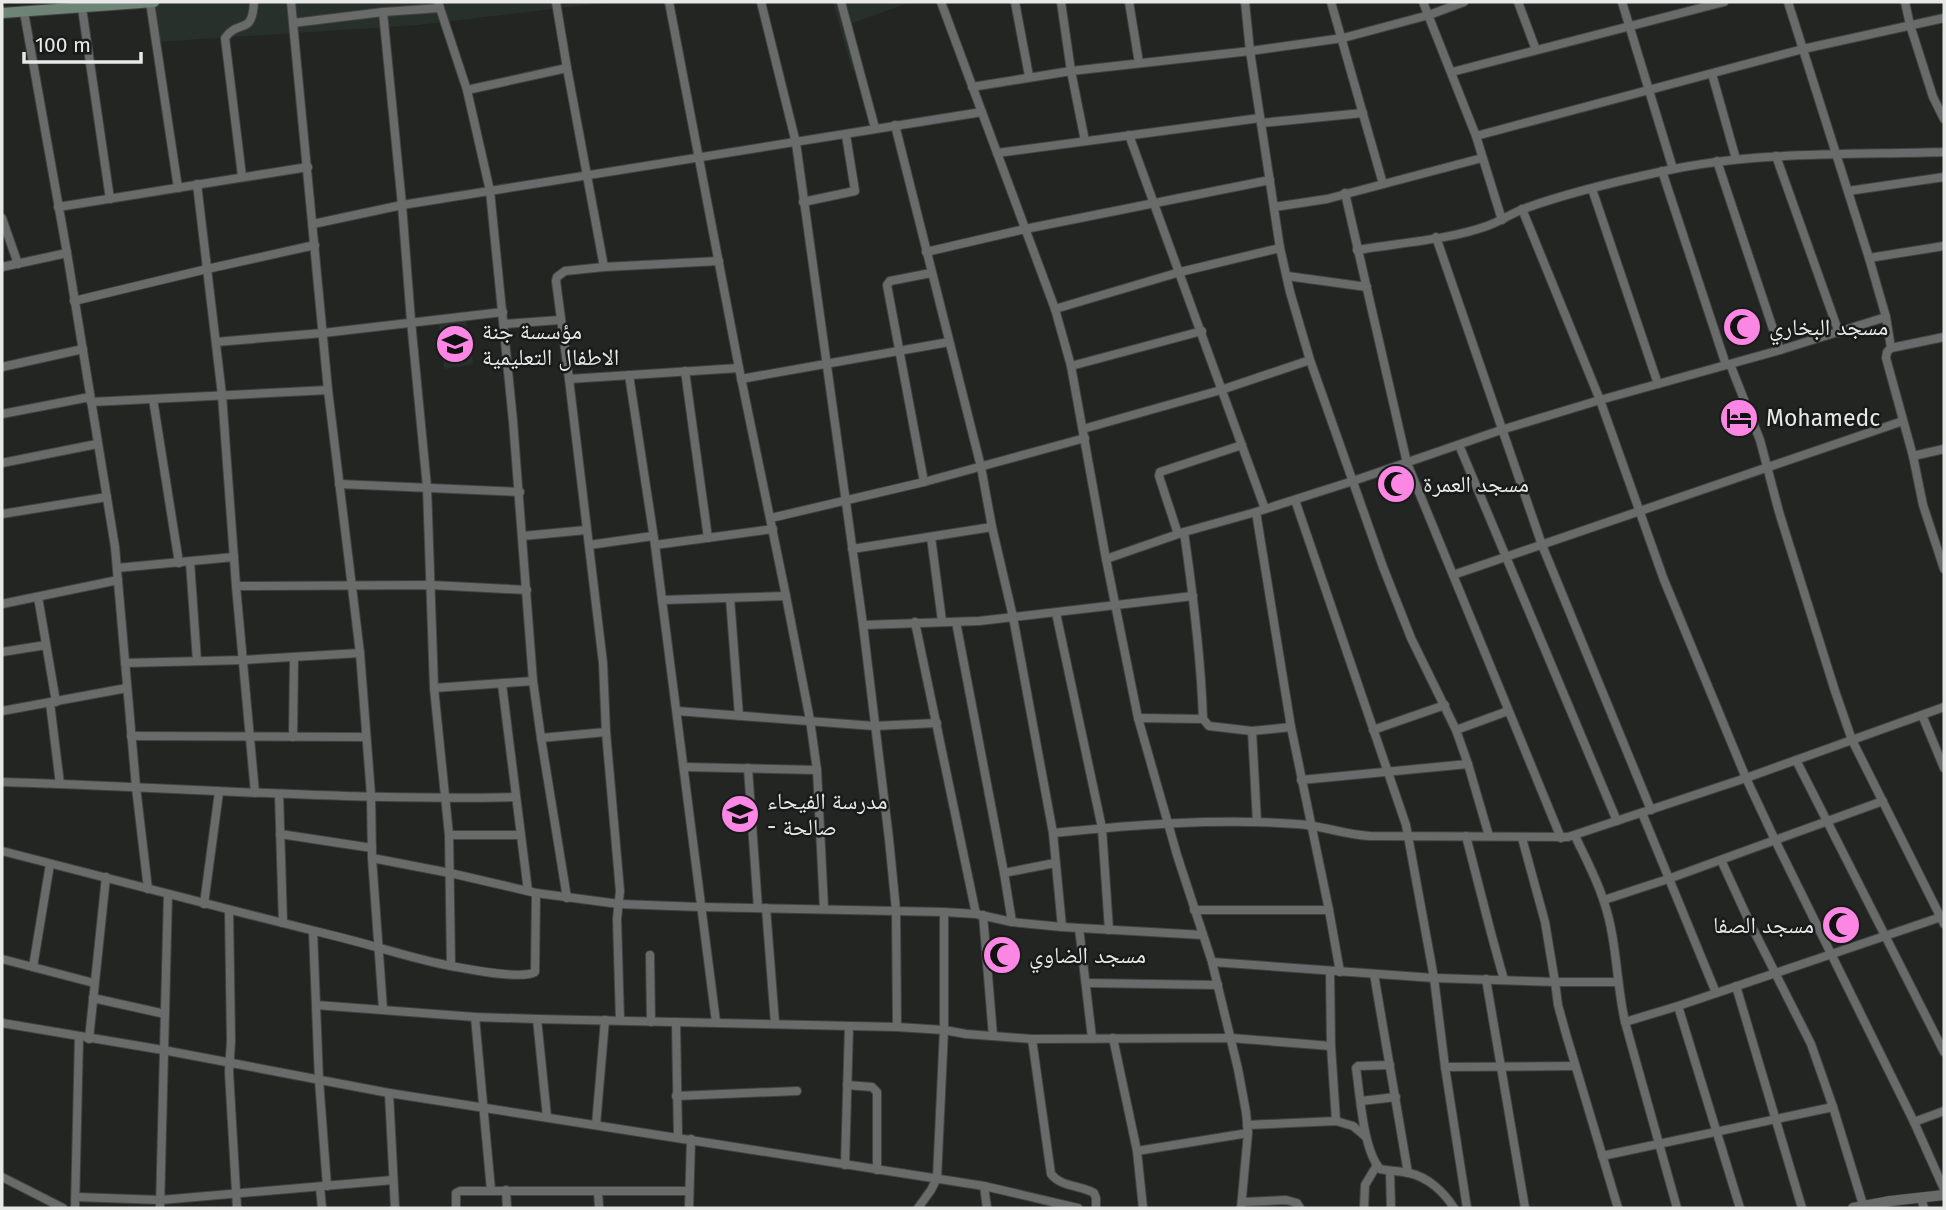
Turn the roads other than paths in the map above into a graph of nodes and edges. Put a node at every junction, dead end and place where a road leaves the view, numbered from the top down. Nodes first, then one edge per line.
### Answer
1 (152, 2) edge
2 (254, 2) edge
3 (291, 2) edge
4 (556, 2) edge
5 (669, 2) edge
6 (761, 2) edge
7 (841, 2) edge
8 (941, 2) edge
9 (1015, 2) edge
10 (1061, 2) edge
11 (1129, 2) edge
12 (1245, 2) edge
13 (1331, 2) edge
14 (1423, 2) edge
15 (1464, 2) edge
16 (1518, 2) edge
17 (1622, 2) edge
18 (1724, 2) edge
19 (1788, 2) edge
20 (1905, 2) edge
21 (117, 3) edge
22 (439, 5) edge
23 (82, 8) junction
24 (13, 10) edge
25 (383, 12) junction
26 (1429, 15) junction
27 (1944, 18) edge
28 (293, 23) junction
29 (1910, 25) junction
30 (1630, 26) junction
31 (1343, 38) junction
32 (1803, 49) junction
33 (1536, 50) junction
34 (1250, 51) junction
35 (1139, 63) junction
36 (567, 68) junction
37 (1071, 71) junction
38 (1452, 72) junction
39 (1712, 74) junction
40 (1029, 76) junction
41 (972, 87) junction
42 (467, 90) junction
43 (1650, 91) junction
44 (982, 112) junction
45 (1363, 113) junction
46 (1943, 113) edge
47 (1261, 121) junction
48 (895, 125) junction
49 (875, 128) junction
50 (846, 135) junction
51 (1129, 135) junction
52 (1476, 136) junction
53 (1085, 141) junction
54 (796, 143) junction
55 (1944, 152) edge
56 (998, 153) junction
57 (1836, 155) junction
58 (699, 156) junction
59 (1776, 156) junction
60 (1482, 158) junction
61 (1736, 159) junction
62 (1717, 161) junction
63 (308, 166) junction
64 (1673, 169) junction
65 (1662, 171) junction
66 (242, 176) junction
67 (587, 176) junction
68 (1944, 177) edge
69 (1270, 180) junction
70 (197, 184) junction
71 (1383, 184) junction
72 (178, 188) junction
73 (1592, 189) junction
74 (490, 191) junction
75 (1848, 191) junction
76 (1345, 193) junction
77 (110, 199) junction
78 (803, 202) junction
79 (1154, 204) junction
80 (402, 205) junction
81 (58, 207) junction
82 (1274, 207) junction
83 (1522, 209) junction
84 (2, 218) edge
85 (1502, 220) junction
86 (313, 224) junction
87 (1025, 229) junction
88 (1436, 237) junction
89 (315, 245) junction
90 (1944, 246) edge
91 (1280, 248) junction
92 (1357, 250) junction
93 (926, 252) junction
94 (66, 253) junction
95 (1869, 258) junction
96 (719, 261) junction
97 (18, 264) junction
98 (2, 267) edge
99 (604, 267) junction
100 (207, 269) junction
101 (1180, 272) junction
102 (931, 273) junction
103 (1287, 276) junction
104 (1367, 288) junction
105 (74, 300) junction
106 (1055, 309) junction
107 (503, 312) junction
108 (1886, 317) junction
109 (560, 320) junction
110 (411, 321) junction
111 (504, 324) junction
112 (1202, 331) junction
113 (323, 333) junction
114 (1839, 333) junction
115 (1944, 337) edge
116 (216, 342) junction
117 (948, 342) junction
118 (1891, 348) junction
119 (83, 349) junction
120 (900, 350) junction
121 (1780, 350) junction
122 (1310, 360) junction
123 (826, 362) junction
124 (1728, 365) junction
125 (1071, 366) junction
126 (2, 367) edge
127 (739, 368) junction
128 (685, 371) junction
129 (629, 375) junction
130 (569, 379) junction
131 (741, 379) junction
132 (1658, 384) junction
133 (328, 390) junction
134 (1221, 390) junction
135 (222, 395) junction
136 (153, 399) junction
137 (91, 400) junction
138 (1600, 400) junction
139 (2, 414) edge
140 (1903, 421) junction
141 (1502, 430) junction
142 (1084, 434) junction
143 (97, 444) junction
144 (1242, 445) junction
145 (1459, 445) junction
146 (1944, 449) edge
147 (1913, 456) junction
148 (2, 463) edge
149 (1407, 463) junction
150 (981, 467) junction
151 (1767, 468) junction
152 (1353, 481) junction
153 (923, 482) junction
154 (339, 484) junction
155 (427, 487) junction
156 (520, 492) junction
157 (107, 497) junction
158 (844, 500) junction
159 (1295, 500) junction
160 (1265, 509) junction
161 (1256, 512) junction
162 (1640, 512) junction
163 (2, 514) edge
164 (771, 518) junction
165 (992, 527) junction
166 (586, 530) junction
167 (773, 530) junction
168 (1181, 533) junction
169 (523, 536) junction
170 (931, 537) junction
171 (708, 538) junction
172 (654, 541) junction
173 (589, 545) junction
174 (1542, 545) junction
175 (852, 549) junction
176 (234, 557) junction
177 (1505, 557) junction
178 (1106, 559) junction
179 (179, 562) junction
180 (190, 562) junction
181 (117, 568) junction
182 (1944, 569) edge
183 (1453, 575) junction
184 (118, 580) junction
185 (350, 584) junction
186 (430, 585) junction
187 (236, 586) junction
188 (527, 590) junction
189 (786, 596) junction
190 (1193, 596) junction
191 (38, 597) junction
192 (730, 598) junction
193 (662, 600) junction
194 (2, 604) edge
195 (1115, 606) junction
196 (1056, 613) junction
197 (1013, 617) junction
198 (942, 621) junction
199 (915, 622) junction
200 (956, 622) junction
201 (863, 625) junction
202 (46, 645) junction
203 (2, 652) edge
204 (360, 653) junction
205 (295, 657) junction
206 (243, 660) junction
207 (197, 661) junction
208 (125, 663) junction
209 (533, 681) junction
210 (502, 684) junction
211 (127, 688) junction
212 (434, 688) junction
213 (53, 702) junction
214 (1445, 705) junction
215 (1944, 707) edge
216 (2, 711) edge
217 (677, 711) junction
218 (1508, 711) junction
219 (1922, 715) junction
220 (739, 716) junction
221 (1138, 718) junction
222 (1203, 719) junction
223 (810, 720) junction
224 (937, 723) junction
225 (874, 726) junction
226 (1291, 727) junction
227 (1373, 730) junction
228 (1456, 730) junction
229 (1252, 731) junction
230 (606, 732) junction
231 (131, 736) junction
232 (250, 736) junction
233 (293, 737) junction
234 (366, 737) junction
235 (541, 738) junction
236 (1852, 740) junction
237 (1797, 760) junction
238 (1468, 764) junction
239 (684, 767) junction
240 (748, 768) junction
241 (1944, 768) edge
242 (817, 770) junction
243 (1388, 772) junction
244 (1746, 778) junction
245 (1301, 780) junction
246 (2, 782) edge
247 (60, 783) junction
248 (136, 788) junction
249 (219, 792) junction
250 (255, 793) junction
251 (279, 794) junction
252 (371, 795) junction
253 (516, 797) junction
254 (445, 798) junction
255 (1883, 801) junction
256 (1651, 810) junction
257 (1642, 813) junction
258 (1617, 821) junction
259 (1826, 821) junction
260 (1257, 822) junction
261 (1168, 824) junction
262 (1312, 826) junction
263 (1102, 828) junction
264 (1053, 833) junction
265 (280, 834) junction
266 (449, 835) junction
267 (521, 835) junction
268 (1466, 836) junction
269 (1489, 836) junction
270 (1575, 836) junction
271 (1408, 838) junction
272 (1522, 838) junction
273 (1561, 838) junction
274 (1775, 840) junction
275 (372, 848) junction
276 (2, 851) edge
277 (372, 858) junction
278 (1721, 860) junction
279 (1055, 863) junction
280 (50, 864) junction
281 (450, 873) junction
282 (1004, 873) junction
283 (106, 877) junction
284 (1668, 878) junction
285 (148, 889) junction
286 (532, 892) junction
287 (168, 894) junction
288 (567, 898) junction
289 (1604, 900) junction
290 (204, 904) junction
291 (619, 904) junction
292 (700, 907) junction
293 (762, 908) junction
294 (824, 908) junction
295 (896, 910) junction
296 (1194, 910) junction
297 (1329, 910) junction
298 (229, 911) junction
299 (944, 912) junction
300 (979, 914) junction
301 (1943, 920) edge
302 (1012, 922) junction
303 (283, 923) junction
304 (1062, 927) junction
305 (1079, 928) junction
306 (1109, 930) junction
307 (313, 931) junction
308 (1203, 935) junction
309 (1884, 936) junction
310 (378, 947) junction
311 (1830, 954) junction
312 (650, 955) dead end
313 (2, 959) edge
314 (1212, 962) junction
315 (451, 966) junction
316 (33, 967) junction
317 (1335, 972) junction
318 (1775, 973) junction
319 (1374, 974) junction
320 (1434, 978) junction
321 (1486, 979) junction
322 (1504, 980) junction
323 (1555, 982) junction
324 (1618, 982) junction
325 (94, 983) junction
326 (1087, 983) junction
327 (1218, 985) junction
328 (1736, 986) junction
329 (1716, 993) junction
330 (93, 999) junction
331 (316, 1005) junction
332 (1678, 1006) junction
333 (383, 1009) junction
334 (164, 1014) junction
335 (475, 1017) junction
336 (537, 1019) junction
337 (605, 1020) junction
338 (620, 1020) junction
339 (651, 1022) junction
340 (716, 1022) junction
341 (1625, 1022) junction
342 (2, 1023) edge
343 (676, 1023) junction
344 (775, 1023) junction
345 (849, 1026) junction
346 (897, 1027) junction
347 (944, 1030) junction
348 (993, 1036) junction
349 (79, 1037) junction
350 (1092, 1038) junction
351 (1112, 1038) junction
352 (1231, 1038) junction
353 (89, 1039) junction
354 (1032, 1039) junction
355 (1331, 1046) junction
356 (163, 1050) junction
357 (1944, 1052) edge
358 (229, 1063) junction
359 (1390, 1065) junction
360 (1501, 1066) junction
361 (1575, 1066) junction
362 (1445, 1067) junction
363 (319, 1080) junction
364 (847, 1084) junction
365 (797, 1091) dead end
366 (389, 1093) junction
367 (676, 1096) junction
368 (1396, 1097) junction
369 (1361, 1101) junction
370 (1833, 1107) junction
371 (484, 1108) junction
372 (1944, 1111) edge
373 (547, 1117) junction
374 (1776, 1118) junction
375 (1336, 1121) junction
376 (1913, 1122) junction
377 (596, 1125) junction
378 (1247, 1129) junction
379 (1717, 1131) junction
380 (678, 1137) junction
381 (1366, 1137) junction
382 (691, 1139) junction
383 (1658, 1145) junction
384 (1137, 1151) junction
385 (1602, 1156) junction
386 (845, 1165) junction
387 (1377, 1165) junction
388 (877, 1170) junction
389 (1390, 1171) junction
390 (1408, 1172) junction
391 (2, 1177) edge
392 (937, 1178) junction
393 (393, 1180) junction
394 (323, 1186) junction
395 (984, 1186) junction
396 (1944, 1189) edge
397 (492, 1190) junction
398 (506, 1190) junction
399 (598, 1191) junction
400 (689, 1191) junction
401 (236, 1194) junction
402 (1944, 1195) edge
403 (76, 1197) junction
404 (1922, 1203) edge
405 (161, 1204) edge
406 (1242, 1205) edge
407 (1864, 1207) edge
408 (63, 1208) edge
409 (75, 1208) edge
410 (237, 1208) edge
411 (322, 1208) edge
412 (395, 1208) edge
413 (456, 1208) edge
414 (507, 1208) edge
415 (599, 1208) edge
416 (689, 1208) edge
417 (918, 1208) edge
418 (989, 1208) edge
419 (1078, 1208) edge
420 (1096, 1208) edge
421 (1143, 1208) edge
422 (1300, 1208) edge
423 (1364, 1208) edge
424 (1391, 1208) edge
425 (1454, 1208) edge
426 (1467, 1208) edge
427 (1525, 1208) edge
428 (1618, 1208) edge
429 (1677, 1208) edge
430 (1740, 1208) edge
431 (1801, 1208) edge
432 (1853, 1208) edge

1 - 21 main road
1 - 72 street
2 - 66 street
3 - 28 street
4 - 36 street
5 - 58 street
6 - 54 street
7 - 49 street
8 - 41 street
9 - 40 street
10 - 37 street
11 - 35 street
12 - 34 street
13 - 31 street
14 - 26 street
15 - 26 street
16 - 33 street
17 - 30 street
18 - 30 street
19 - 32 street
20 - 29 street
21 - 23 main road
22 - 25 street
22 - 42 street
23 - 24 main road
23 - 77 street
24 - 81 street
25 - 28 street
25 - 80 street
26 - 31 street
26 - 38 street
27 - 29 street
28 - 63 street
29 - 32 street
29 - 46 street
30 - 33 street
30 - 43 street
31 - 34 street
31 - 45 street
32 - 39 street
32 - 57 street
33 - 38 street
34 - 35 street
34 - 47 street
35 - 37 street
36 - 42 street
36 - 67 street
37 - 40 street
37 - 53 street
38 - 52 street
39 - 43 street
39 - 61 street
40 - 41 street
41 - 44 street
42 - 74 street
43 - 52 street
43 - 64 street
44 - 48 street
44 - 56 street
45 - 47 street
45 - 71 street
47 - 51 street
47 - 69 street
48 - 49 street
48 - 93 street
49 - 50 street
50 - 54 street
50 - 78 street
51 - 53 street
51 - 79 street
52 - 60 street
53 - 56 street
54 - 58 street
54 - 78 street
55 - 57 street
56 - 87 street
57 - 59 street
57 - 75 street
58 - 67 street
58 - 96 street
59 - 61 street
59 - 114 street
60 - 71 street
60 - 85 street
61 - 62 street
62 - 64 street
62 - 121 street
63 - 66 street
63 - 86 street
64 - 65 street
65 - 73 street
65 - 124 street
66 - 70 street
67 - 74 street
67 - 99 street
68 - 75 street
69 - 79 street
69 - 82 street
70 - 72 street
70 - 100 street
71 - 76 street
72 - 77 street
73 - 83 street
73 - 132 street
74 - 80 street
74 - 107 street
75 - 95 street
76 - 82 street
76 - 92 street
77 - 81 street
78 - 123 street
79 - 87 street
79 - 101 street
80 - 86 street
80 - 110 street
81 - 94 street
82 - 91 street
83 - 85 street
83 - 138 street
84 - 97 street
85 - 88 street
86 - 89 street
87 - 93 street
87 - 106 street
88 - 92 street
88 - 141 street
89 - 100 street
89 - 113 street
90 - 95 street
91 - 101 street
91 - 103 street
92 - 104 street
93 - 102 street
94 - 97 street
94 - 105 street
95 - 108 street
96 - 99 street
96 - 127 street
97 - 98 street
99 - 109 street
100 - 105 street
100 - 116 street
101 - 106 street
101 - 112 street
102 - 117 street
102 - 120 street
103 - 104 street
103 - 122 street
104 - 149 street
105 - 119 street
106 - 125 street
107 - 110 street
107 - 111 street
108 - 114 street
108 - 118 street
109 - 111 street
109 - 130 street
110 - 113 street
110 - 155 street
111 - 156 street
112 - 125 street
112 - 134 street
113 - 116 street
113 - 133 street
114 - 121 street
115 - 118 street
116 - 135 street
117 - 120 street
117 - 150 street
118 - 140 street
119 - 126 street
119 - 137 street
120 - 123 street
120 - 153 street
121 - 124 street
122 - 134 street
122 - 152 street
123 - 131 street
123 - 158 street
124 - 132 street
124 - 151 street
125 - 142 street
127 - 128 street
127 - 131 street
128 - 129 street
128 - 171 street
129 - 130 street
129 - 172 street
130 - 166 street
131 - 164 street
132 - 138 street
133 - 135 street
133 - 154 street
134 - 142 street
134 - 144 street
135 - 136 street
135 - 176 street
136 - 137 street
136 - 179 street
137 - 139 street
137 - 143 street
138 - 141 street
138 - 162 street
140 - 147 street
140 - 151 street
141 - 145 street
141 - 174 street
142 - 150 street
142 - 178 street
143 - 148 street
143 - 157 street
144 - 160 street
144 - 168 street
145 - 149 street
145 - 177 street
146 - 147 street
147 - 182 street
149 - 152 street
149 - 183 street
150 - 153 street
150 - 165 street
151 - 162 street
151 - 236 street
152 - 159 street
152 - 214 street
153 - 158 street
154 - 155 street
154 - 185 street
155 - 156 street
155 - 186 street
156 - 169 street
157 - 163 street
157 - 181 street
158 - 164 street
158 - 175 street
159 - 160 street
159 - 227 street
160 - 161 street
161 - 168 street
161 - 226 street
162 - 174 street
162 - 244 street
164 - 167 street
165 - 170 street
165 - 197 street
166 - 169 street
166 - 173 street
167 - 171 street
167 - 189 street
168 - 178 street
168 - 190 street
169 - 188 street
170 - 175 street
170 - 198 street
171 - 172 street
172 - 173 street
172 - 193 street
173 - 230 street
174 - 177 street
174 - 256 street
175 - 201 street
176 - 180 street
176 - 187 street
177 - 183 street
177 - 258 street
178 - 195 street
179 - 180 street
179 - 181 street
180 - 207 street
181 - 184 street
183 - 218 street
184 - 191 street
184 - 208 street
185 - 186 street
185 - 187 street
185 - 204 street
186 - 188 street
186 - 212 street
187 - 206 street
188 - 209 street
189 - 192 street
189 - 223 street
190 - 195 street
190 - 222 street
191 - 194 street
191 - 202 street
192 - 193 street
192 - 220 street
193 - 217 street
195 - 196 street
195 - 221 street
196 - 197 street
196 - 263 street
197 - 200 street
197 - 264 street
198 - 199 street
198 - 200 street
199 - 201 street
199 - 224 street
200 - 282 street
201 - 225 street
202 - 203 street
202 - 213 street
204 - 205 street
204 - 234 street
205 - 206 street
205 - 233 street
206 - 207 street
206 - 232 street
207 - 208 street
208 - 211 street
209 - 210 street
209 - 235 street
210 - 212 street
210 - 253 street
211 - 213 street
211 - 231 street
212 - 254 street
213 - 216 street
213 - 247 street
214 - 227 street
214 - 228 street
215 - 219 street
217 - 220 street
217 - 239 street
218 - 228 street
218 - 273 street
219 - 236 street
219 - 241 street
220 - 223 street
221 - 222 street
221 - 261 street
222 - 229 street
223 - 225 street
223 - 242 street
224 - 225 street
224 - 300 street
225 - 295 street
226 - 229 street
226 - 245 street
227 - 243 street
228 - 238 street
229 - 260 street
230 - 235 street
230 - 291 street
231 - 232 street
231 - 248 street
232 - 233 street
232 - 250 street
233 - 234 street
234 - 252 street
235 - 288 street
236 - 237 street
236 - 255 street
237 - 244 street
237 - 259 street
238 - 243 street
238 - 269 street
239 - 240 street
239 - 292 street
240 - 242 street
240 - 293 street
242 - 294 street
243 - 245 street
243 - 271 street
244 - 256 street
244 - 274 street
245 - 262 street
246 - 247 street
247 - 248 street
248 - 249 street
248 - 285 street
249 - 250 street
249 - 290 street
250 - 251 street
251 - 252 street
251 - 265 street
252 - 254 street
252 - 275 street
253 - 254 street
253 - 267 street
254 - 266 street
255 - 259 street
255 - 301 street
256 - 257 street
257 - 258 street
257 - 284 street
258 - 270 street
259 - 274 street
259 - 309 street
260 - 261 street
260 - 262 street
261 - 263 street
261 - 296 street
262 - 271 street
262 - 297 street
263 - 264 street
263 - 306 street
264 - 279 street
265 - 275 street
265 - 303 street
266 - 267 street
266 - 281 street
267 - 286 street
268 - 269 street
268 - 271 street
268 - 322 street
269 - 272 street
270 - 273 street
270 - 289 street
271 - 320 street
272 - 273 street
272 - 323 street
274 - 278 street
274 - 311 street
275 - 277 street
276 - 280 street
277 - 281 street
277 - 310 street
278 - 284 street
278 - 318 street
279 - 282 street
279 - 304 street
280 - 283 street
280 - 316 street
281 - 286 street
281 - 315 street
282 - 302 street
283 - 285 street
283 - 325 street
284 - 289 street
284 - 329 street
285 - 287 street
286 - 288 street
286 - 315 street
287 - 290 street
287 - 334 street
288 - 291 street
289 - 324 street
290 - 298 street
291 - 292 street
291 - 338 street
292 - 293 street
292 - 340 street
293 - 294 street
293 - 344 street
294 - 295 street
295 - 299 street
295 - 346 street
296 - 297 street
296 - 308 street
297 - 317 street
298 - 303 street
298 - 358 street
299 - 300 street
299 - 347 street
300 - 302 street
300 - 348 street
301 - 309 street
302 - 304 street
303 - 307 street
304 - 305 street
305 - 306 street
305 - 326 street
306 - 308 street
307 - 310 street
307 - 331 street
308 - 314 street
309 - 311 street
309 - 357 street
310 - 315 street
310 - 333 street
311 - 318 street
311 - 376 street
312 - 339 street
313 - 316 street
314 - 317 street
314 - 327 street
316 - 325 street
317 - 319 street
317 - 355 street
318 - 328 street
318 - 370 street
319 - 320 street
319 - 359 street
320 - 321 street
320 - 362 street
321 - 322 street
321 - 360 street
322 - 323 street
323 - 324 street
323 - 361 street
324 - 341 street
325 - 330 street
326 - 327 street
326 - 350 street
327 - 352 street
328 - 329 street
328 - 374 street
329 - 332 street
330 - 334 street
330 - 353 street
331 - 333 street
331 - 363 street
332 - 341 street
332 - 379 street
333 - 335 street
334 - 356 street
335 - 336 street
335 - 371 street
336 - 337 street
336 - 373 street
337 - 338 street
337 - 377 street
338 - 339 street
339 - 343 street
340 - 343 street
340 - 344 street
341 - 383 street
342 - 349 street
343 - 367 street
344 - 345 street
345 - 346 street
345 - 364 street
346 - 347 street
347 - 348 street
347 - 392 street
348 - 354 street
349 - 353 street
349 - 403 street
350 - 351 street
350 - 354 street
351 - 352 street
351 - 384 street
352 - 355 street
352 - 378 street
353 - 356 street
354 - 420 street
355 - 375 street
356 - 358 street
356 - 405 street
358 - 363 street
358 - 401 street
359 - 368 street
359 - 369 street
360 - 361 street
360 - 362 street
360 - 427 street
361 - 385 street
362 - 426 street
363 - 366 street
363 - 394 street
364 - 386 street
364 - 388 street
365 - 367 street
366 - 371 street
366 - 393 street
367 - 380 street
368 - 369 street
368 - 390 street
369 - 381 street
370 - 374 street
370 - 407 street
371 - 373 street
371 - 397 street
372 - 376 street
373 - 377 street
374 - 379 street
374 - 431 street
375 - 378 street
375 - 381 street
376 - 396 street
377 - 380 street
378 - 384 street
378 - 406 street
379 - 383 street
379 - 430 street
380 - 382 street
381 - 387 street
382 - 386 street
382 - 400 street
383 - 385 street
383 - 429 street
384 - 421 street
385 - 428 street
386 - 388 street
387 - 389 street
387 - 423 street
388 - 392 street
389 - 390 street
389 - 424 street
390 - 425 street
391 - 408 street
392 - 395 street
392 - 417 street
393 - 394 street
393 - 412 street
394 - 401 street
394 - 411 street
395 - 418 street
395 - 419 street
397 - 398 street
397 - 413 street
398 - 399 street
398 - 414 street
399 - 400 street
399 - 415 street
400 - 416 street
401 - 405 street
401 - 410 street
402 - 404 street
403 - 405 street
403 - 409 street
404 - 407 street
406 - 422 street
407 - 432 street

